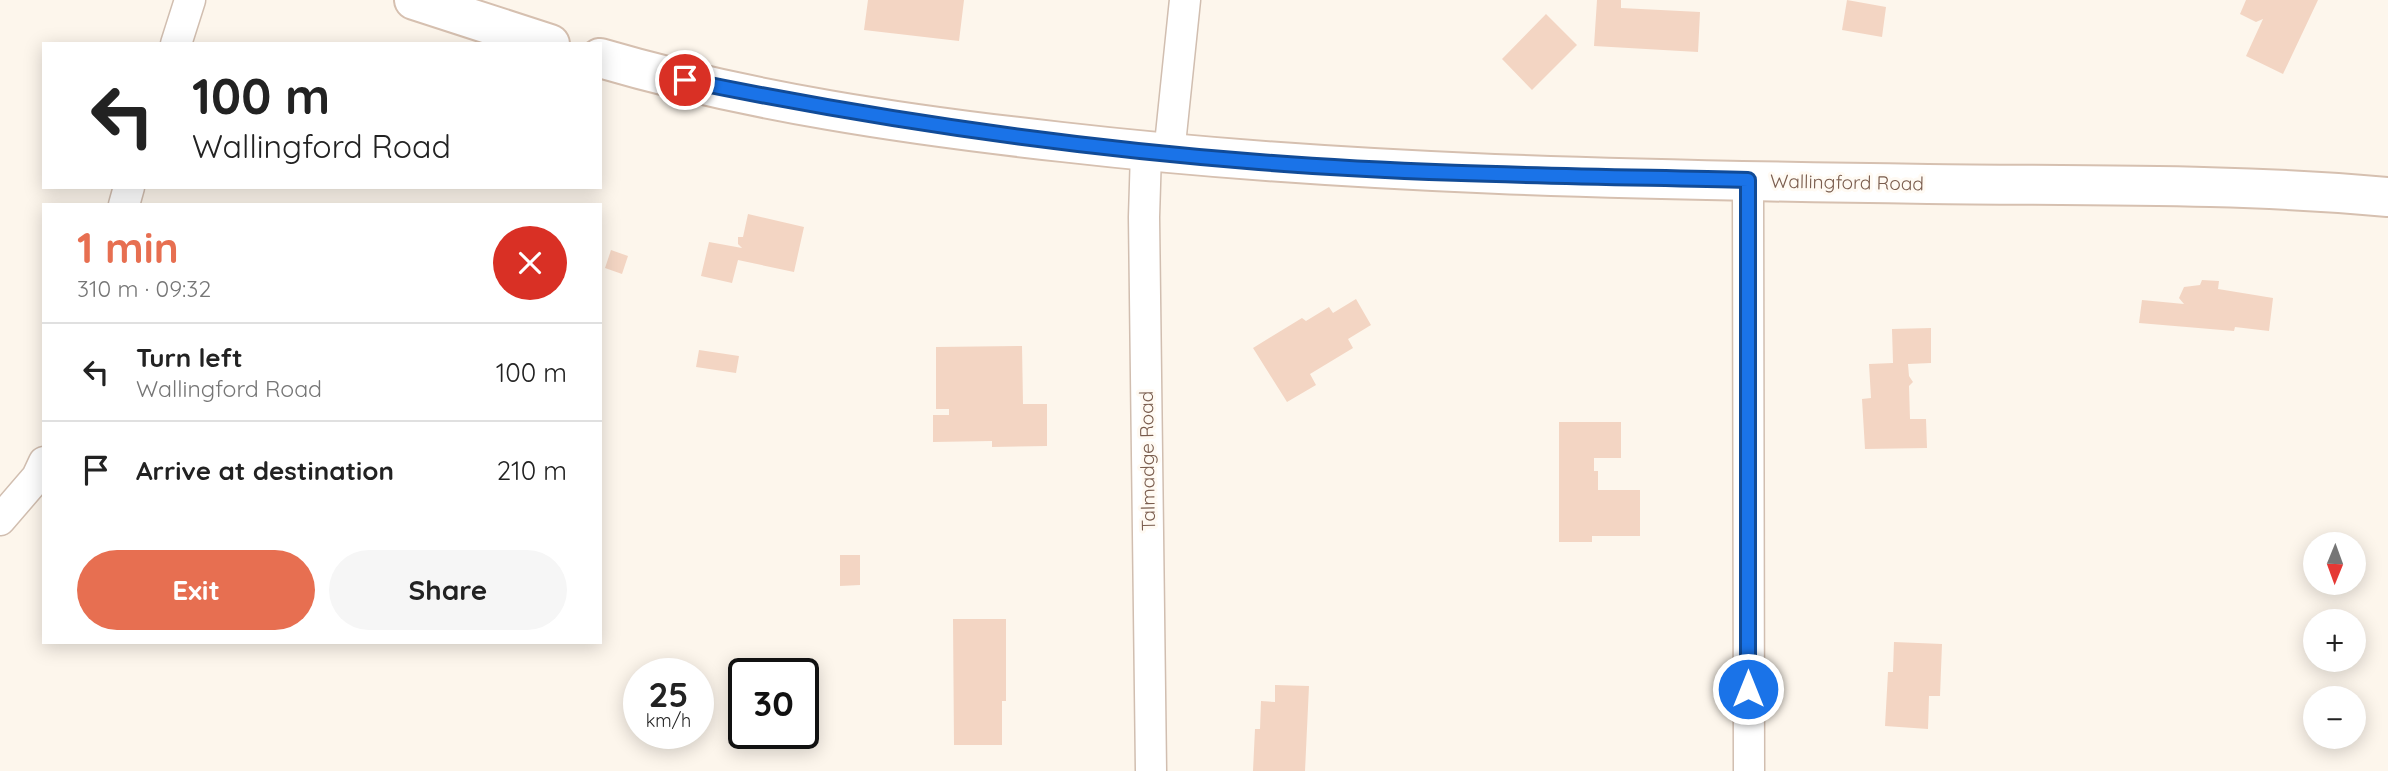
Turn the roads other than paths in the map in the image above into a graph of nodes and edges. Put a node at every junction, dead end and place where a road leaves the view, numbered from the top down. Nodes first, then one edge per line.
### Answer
1 (190, 0) edge
2 (414, 0) edge
3 (1185, 0) edge
4 (177, 42) edge
5 (544, 42) edge
6 (602, 59) edge
7 (1157, 153) junction
8 (1748, 180) junction
9 (2388, 197) edge
10 (42, 466) edge
11 (0, 520) edge
12 (1151, 771) edge
13 (1749, 771) edge

1 - 4 street
2 - 5 street
3 - 7 street, Talmadge Road
6 - 7 street, Wallingford Road
7 - 8 street, Wallingford Road
7 - 12 street, Talmadge Road
8 - 9 street, Wallingford Road
8 - 13 street
10 - 11 street

